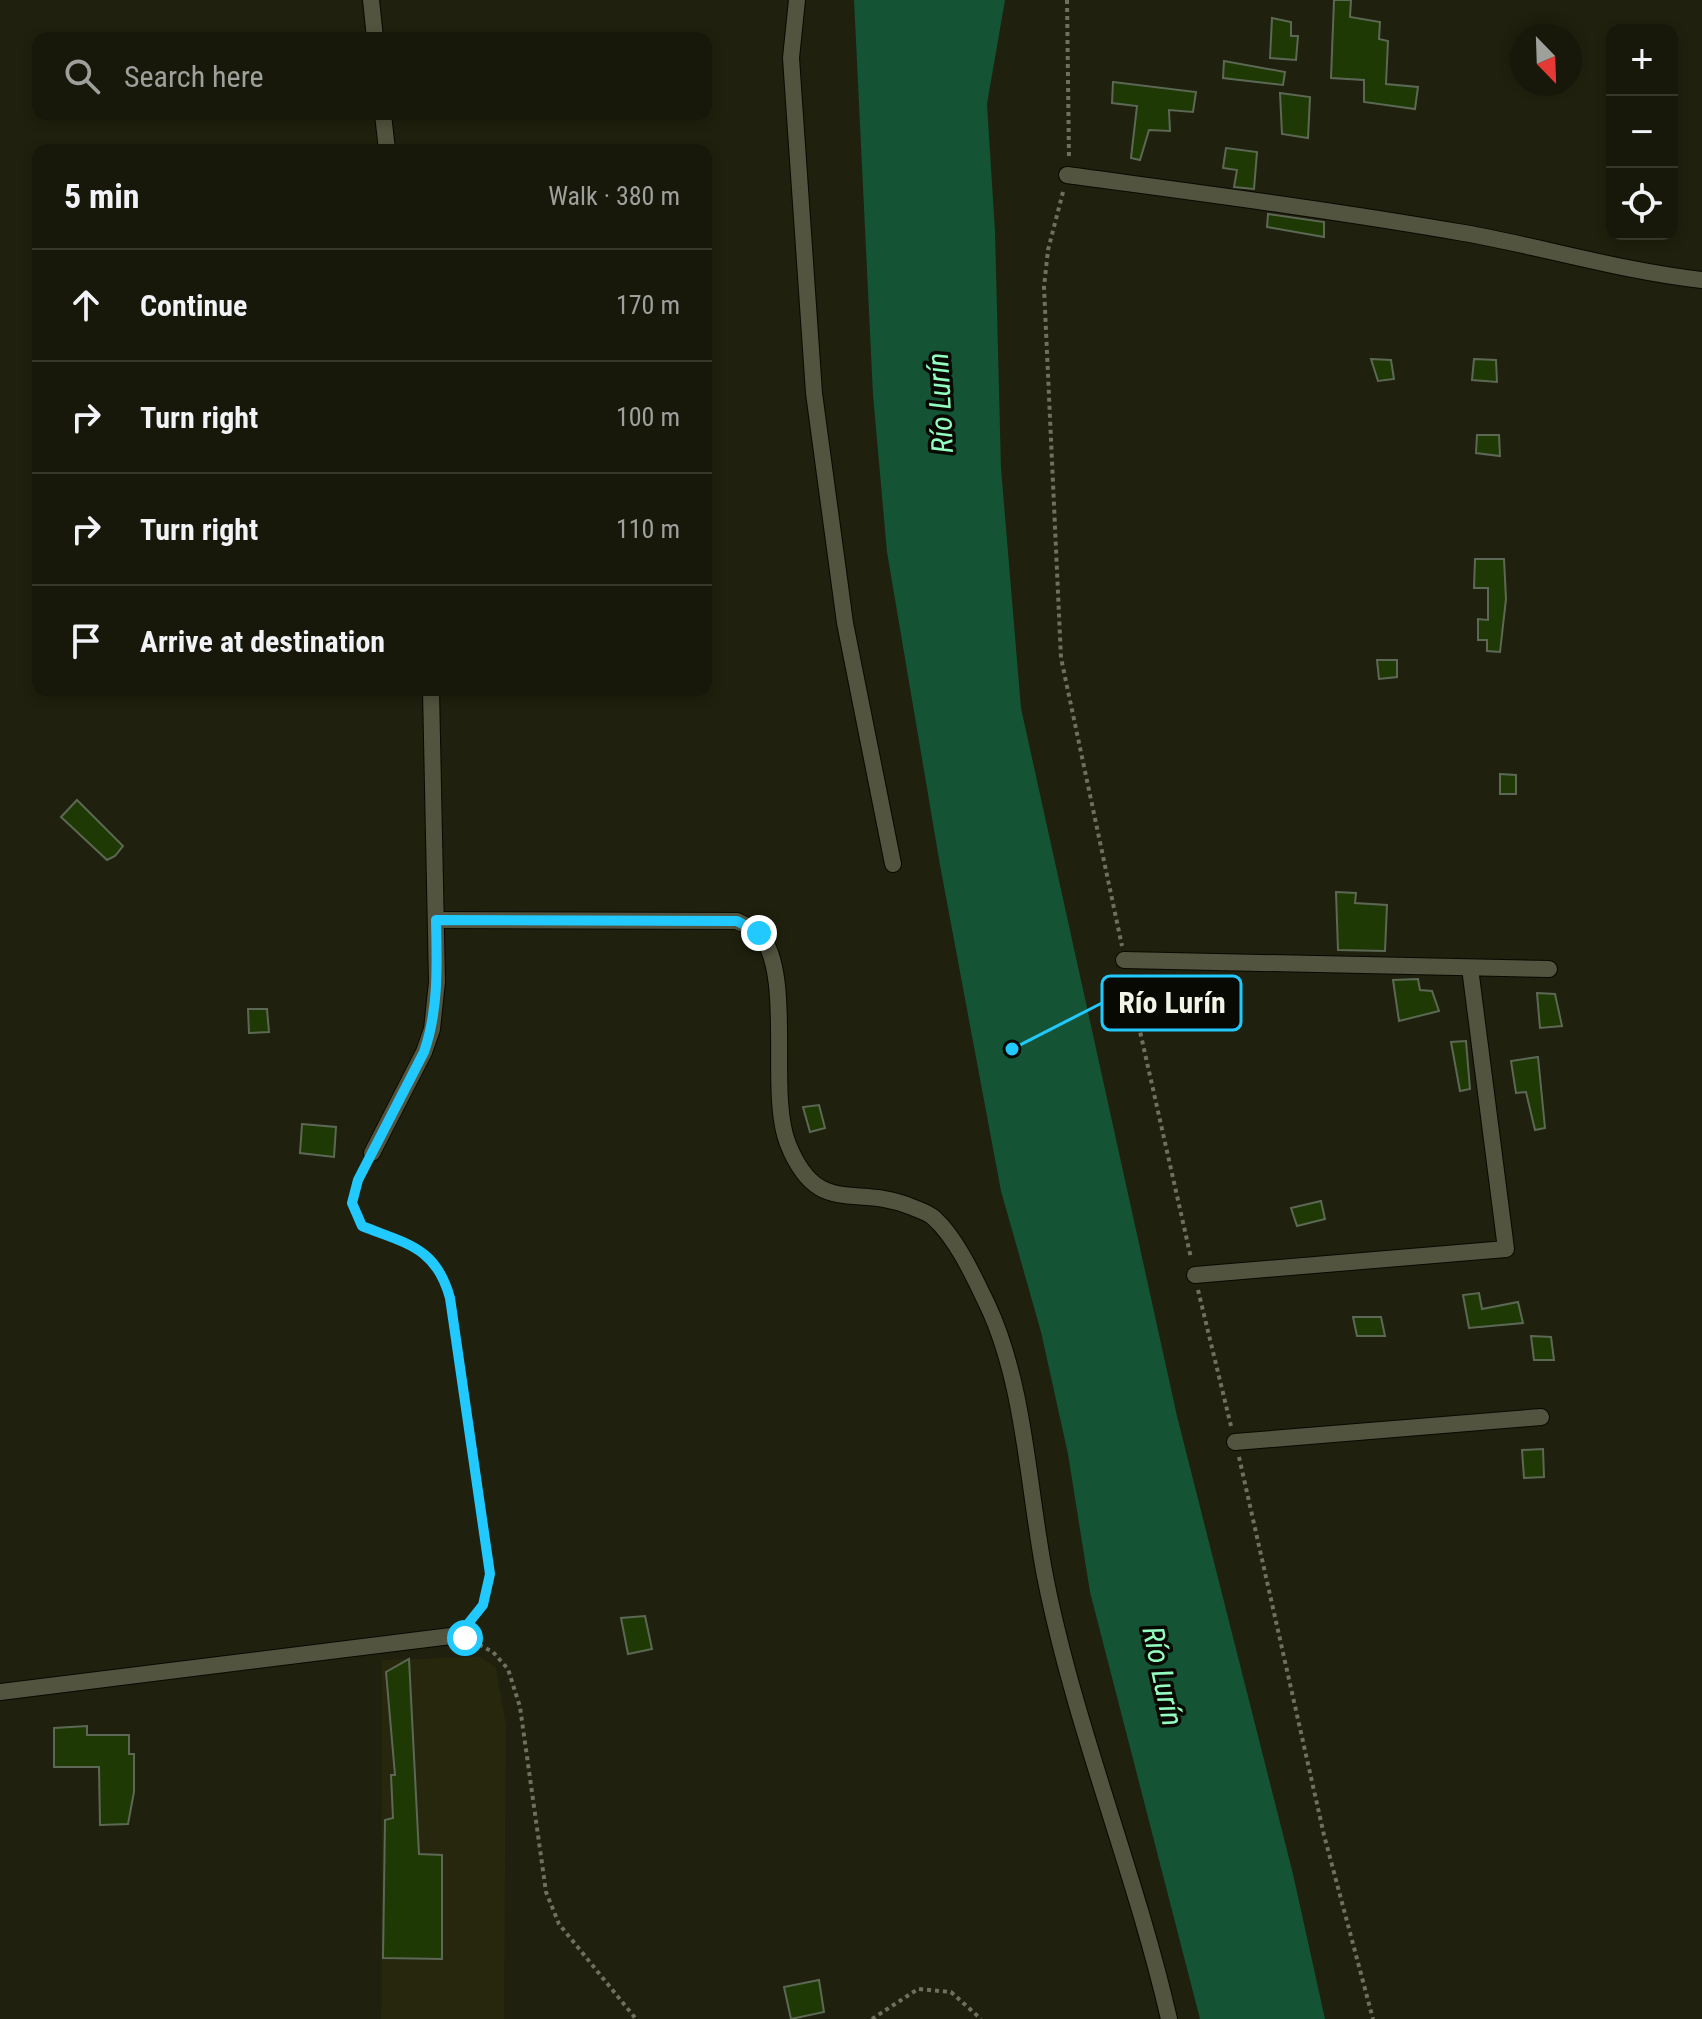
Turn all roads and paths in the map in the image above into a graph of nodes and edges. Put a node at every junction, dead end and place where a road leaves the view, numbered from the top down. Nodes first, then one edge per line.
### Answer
1 (371, 0) edge
2 (797, 0) edge
3 (1067, 0) edge
4 (374, 32) edge
5 (384, 120) edge
6 (386, 144) edge
7 (1067, 175) junction
8 (1702, 280) edge
9 (431, 696) edge
10 (893, 864) dead end
11 (436, 920) junction
12 (1124, 960) junction
13 (1470, 968) junction
14 (1549, 969) dead end
15 (372, 1153) joint
16 (1195, 1275) junction
17 (1541, 1417) dead end
18 (1235, 1442) junction
19 (459, 1635) junction
20 (0, 1692) edge
21 (636, 2019) edge
22 (872, 2019) edge
23 (981, 2019) edge
24 (1169, 2019) edge
25 (1373, 2019) edge

1 - 4 street
2 - 10 street
3 - 7 path
5 - 6 street
7 - 8 street
7 - 12 path
9 - 11 street
11 - 15 street
11 - 24 street
12 - 13 street
12 - 16 path
13 - 14 street
13 - 16 street
15 - 19 path
16 - 18 path
17 - 18 street
18 - 25 path
19 - 20 street
19 - 21 path
22 - 23 path

